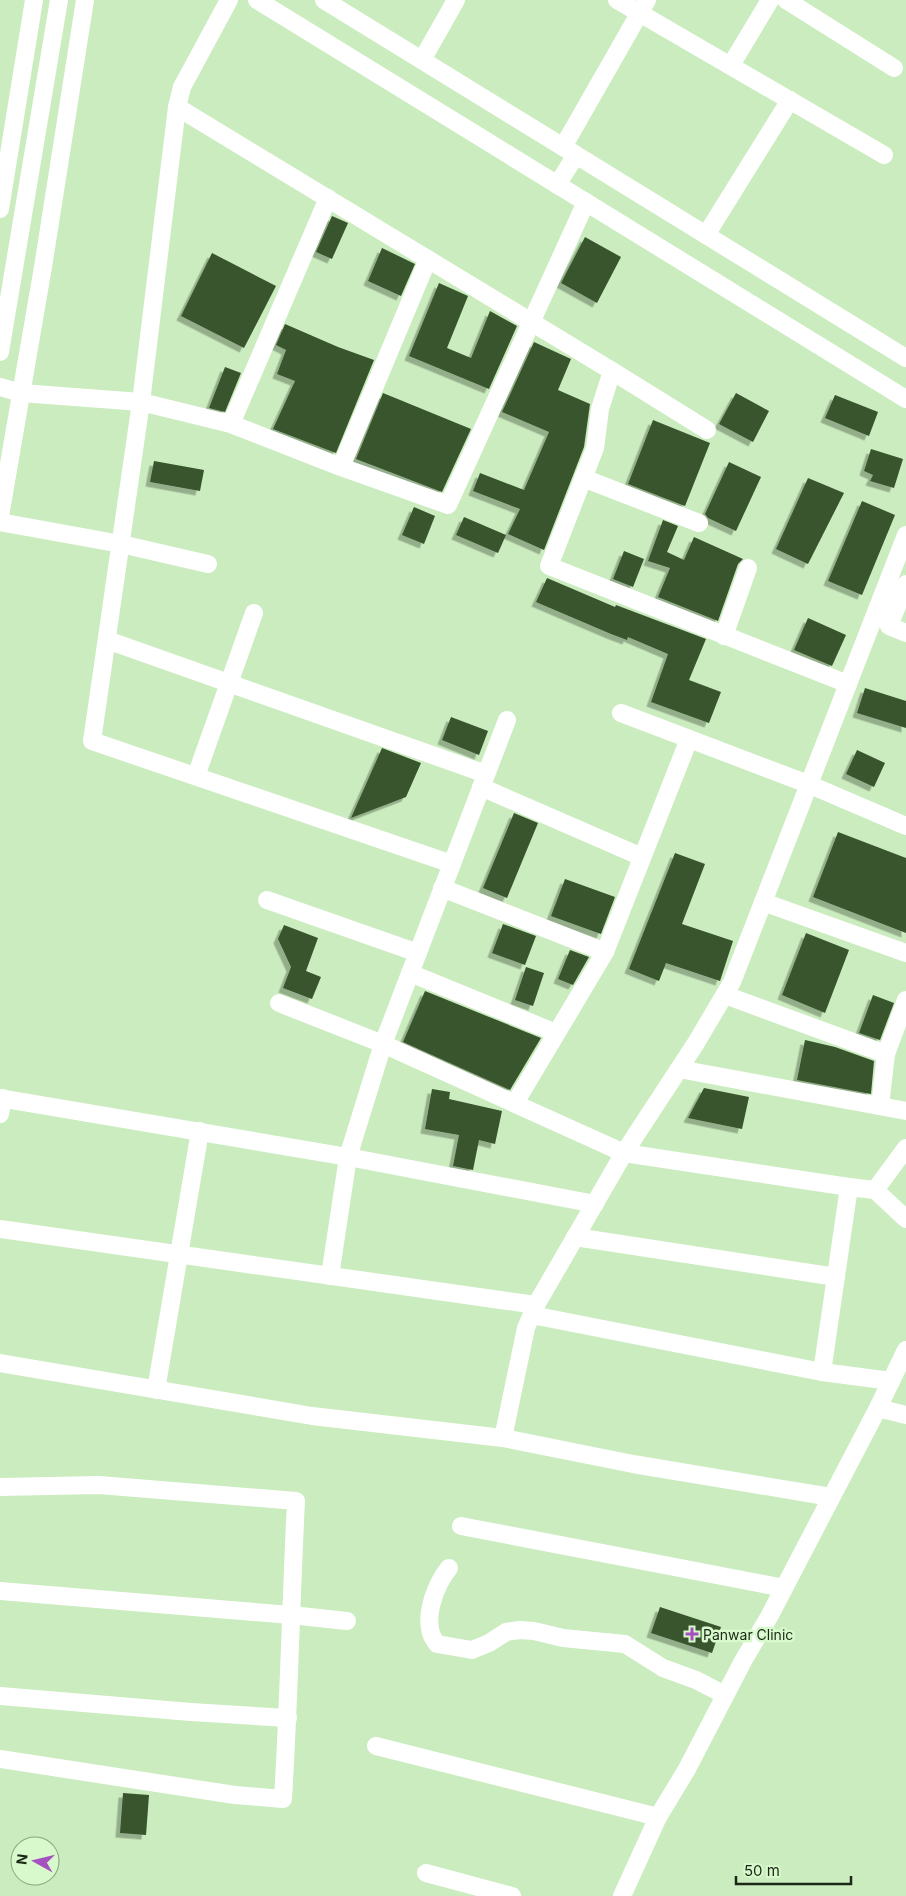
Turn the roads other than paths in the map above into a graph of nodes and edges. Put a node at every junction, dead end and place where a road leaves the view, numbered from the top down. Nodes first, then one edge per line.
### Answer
1 (34, 0) edge
2 (59, 0) edge
3 (85, 0) edge
4 (229, 0) edge
5 (256, 0) edge
6 (324, 0) edge
7 (456, 0) edge
8 (617, 0) edge
9 (770, 0) edge
10 (786, 0) edge
11 (644, 6) edge
12 (422, 60) junction
13 (731, 66) junction
14 (894, 68) dead end
15 (790, 100) junction
16 (177, 107) junction
17 (569, 151) junction
18 (884, 154) dead end
19 (557, 185) junction
20 (328, 198) junction
21 (586, 202) junction
22 (0, 209) edge
23 (706, 235) junction
24 (428, 260) junction
25 (531, 323) junction
26 (0, 352) edge
27 (906, 358) edge
28 (612, 371) junction
29 (0, 387) edge
30 (21, 392) junction
31 (906, 399) edge
32 (141, 402) junction
33 (231, 424) junction
34 (707, 430) dead end
35 (342, 467) junction
36 (584, 478) junction
37 (0, 516) edge
38 (0, 522) edge
39 (699, 522) dead end
40 (906, 536) edge
41 (121, 544) junction
42 (208, 564) dead end
43 (748, 568) dead end
44 (906, 584) edge
45 (254, 613) dead end
46 (881, 623) junction
47 (906, 633) edge
48 (724, 636) junction
49 (107, 640) junction
50 (228, 682) junction
51 (848, 684) junction
52 (621, 713) dead end
53 (506, 720) dead end
54 (690, 740) junction
55 (196, 776) junction
56 (484, 780) junction
57 (808, 784) junction
58 (906, 826) edge
59 (642, 857) junction
60 (452, 864) junction
61 (442, 888) junction
62 (267, 900) dead end
63 (763, 902) junction
64 (605, 952) junction
65 (418, 953) junction
66 (906, 953) edge
67 (410, 973) junction
68 (725, 994) junction
69 (906, 1000) edge
70 (279, 1004) dead end
71 (556, 1033) junction
72 (383, 1044) junction
73 (886, 1054) junction
74 (679, 1069) junction
75 (1, 1103) edge
76 (515, 1104) junction
77 (880, 1106) junction
78 (906, 1111) edge
79 (200, 1132) junction
80 (906, 1148) edge
81 (624, 1152) junction
82 (348, 1157) junction
83 (849, 1187) junction
84 (875, 1190) junction
85 (595, 1204) junction
86 (906, 1219) edge
87 (0, 1229) edge
88 (575, 1238) junction
89 (179, 1254) junction
90 (330, 1276) junction
91 (836, 1277) junction
92 (534, 1310) junction
93 (906, 1350) edge
94 (0, 1362) edge
95 (822, 1372) junction
96 (891, 1381) junction
97 (156, 1390) junction
98 (878, 1408) junction
99 (906, 1414) edge
100 (503, 1438) junction
101 (0, 1487) edge
102 (831, 1497) junction
103 (461, 1526) dead end
104 (449, 1568) dead end
105 (784, 1588) junction
106 (0, 1591) edge
107 (290, 1614) junction
108 (347, 1621) dead end
109 (726, 1695) junction
110 (0, 1696) edge
111 (288, 1718) junction
112 (376, 1746) dead end
113 (0, 1759) edge
114 (658, 1817) junction
115 (426, 1873) dead end
116 (512, 1896) edge
117 (622, 1896) edge

1 - 22 street
2 - 26 street
3 - 30 street
4 - 16 street
5 - 19 street
6 - 12 street
7 - 12 street
8 - 11 street
9 - 13 street
10 - 14 street
11 - 13 street
11 - 17 street
12 - 17 street
13 - 15 street
15 - 18 street
15 - 23 street
16 - 20 street
16 - 32 street
17 - 19 street
17 - 23 street
19 - 21 street
20 - 24 street
20 - 33 street
21 - 25 street
21 - 31 street
23 - 27 street
24 - 25 street
24 - 35 street
25 - 28 street
25 - 35 street
28 - 34 street
28 - 36 street
29 - 30 street
30 - 32 street
30 - 37 street
32 - 33 street
32 - 41 street
33 - 35 street
36 - 39 street
36 - 48 street
38 - 41 street
40 - 46 street
41 - 42 street
41 - 49 street
43 - 48 street
44 - 46 street
45 - 50 street
46 - 47 street
46 - 51 street
48 - 51 street
49 - 50 street
49 - 55 street
50 - 55 street
50 - 56 street
51 - 57 street
52 - 54 street
53 - 56 street
54 - 57 street
54 - 59 street
55 - 60 street
56 - 59 street
56 - 60 street
57 - 58 street
57 - 63 street
59 - 64 street
60 - 61 street
61 - 64 street
61 - 65 street
62 - 65 street
63 - 66 street
63 - 68 street
64 - 71 street
65 - 67 street
67 - 71 street
67 - 72 street
68 - 73 street
68 - 74 street
69 - 73 street
70 - 72 street
71 - 76 street
72 - 76 street
72 - 82 street
73 - 77 street
74 - 77 street
74 - 81 street
75 - 79 street
76 - 81 street
77 - 78 street
79 - 82 street
79 - 89 street
80 - 84 street
81 - 83 street
81 - 85 street
82 - 85 street
82 - 90 street
83 - 84 street
83 - 91 street
84 - 86 street
85 - 88 street
87 - 89 street
88 - 91 street
88 - 92 street
89 - 90 street
89 - 97 street
90 - 92 street
91 - 95 street
92 - 95 street
92 - 100 street
93 - 96 street
94 - 97 street
95 - 96 street
96 - 98 street
97 - 100 street
98 - 99 street
98 - 102 street
100 - 102 street
101 - 107 street
102 - 105 street
103 - 105 street
104 - 109 street
105 - 109 street
106 - 107 street
107 - 108 street
107 - 111 street
109 - 114 street
110 - 111 street
111 - 113 street
112 - 114 street
114 - 117 street
115 - 116 street

